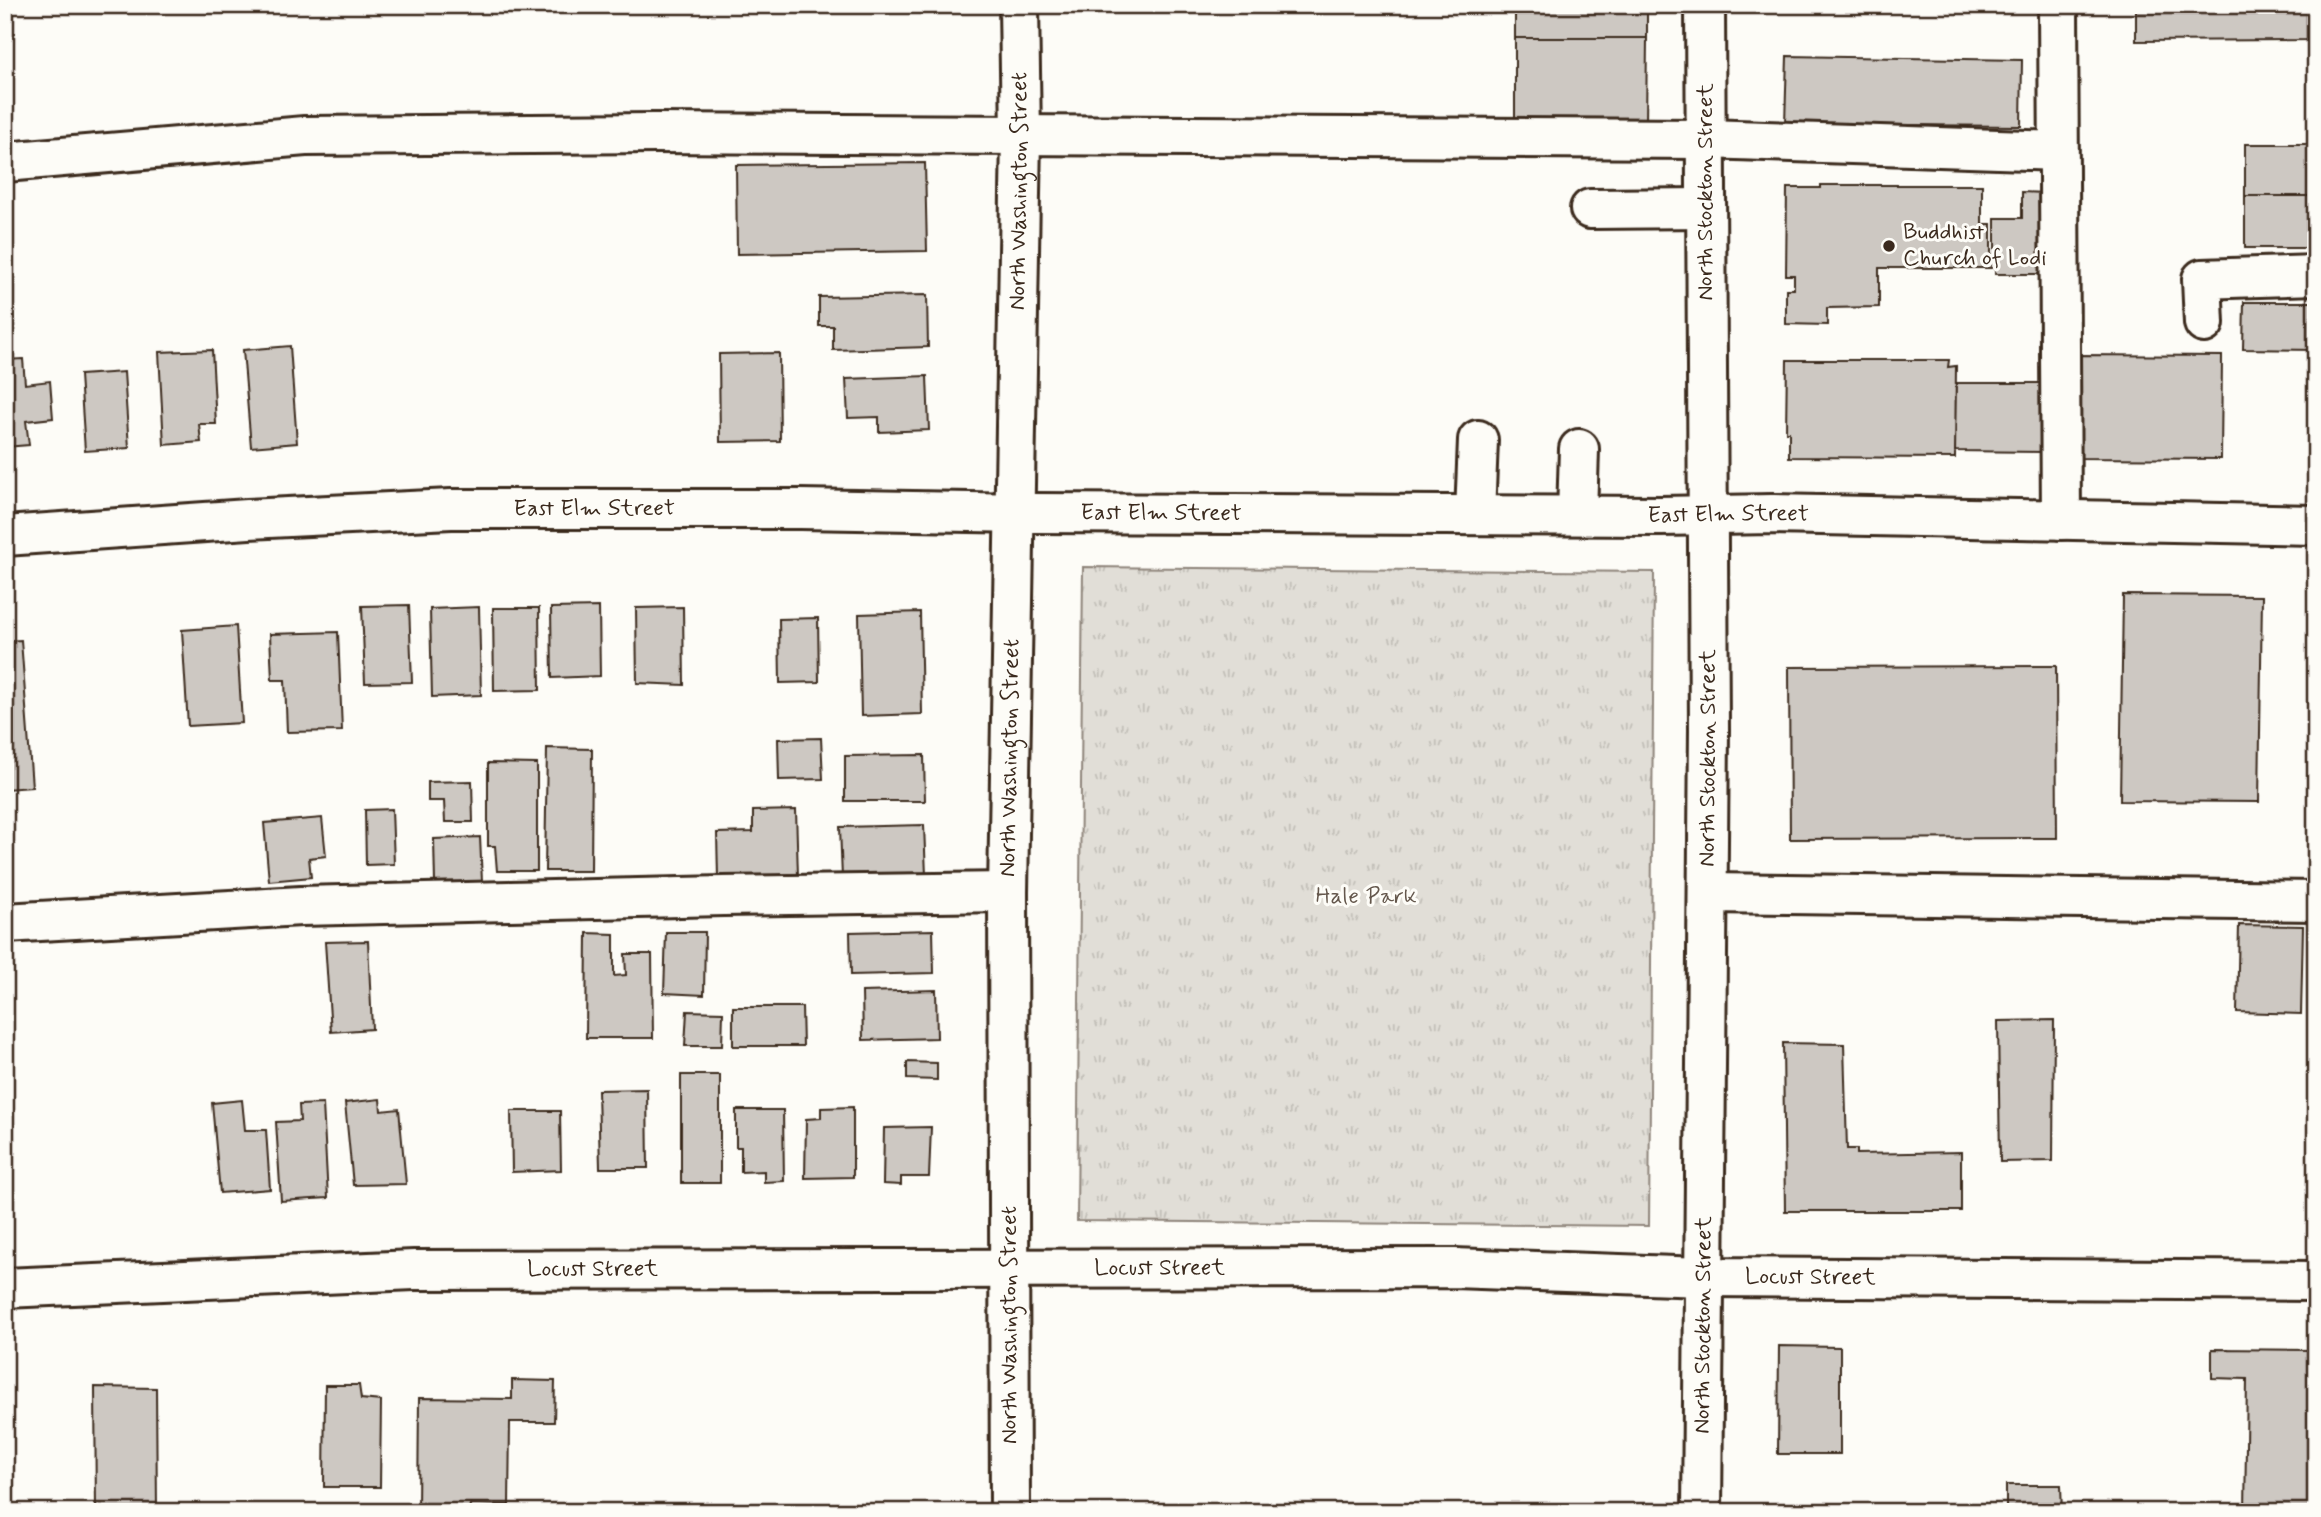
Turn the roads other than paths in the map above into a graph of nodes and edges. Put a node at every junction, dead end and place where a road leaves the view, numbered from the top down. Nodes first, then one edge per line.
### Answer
1 (1019, 5) edge
2 (1705, 5) edge
3 (2058, 5) edge
4 (1021, 136) junction
5 (1706, 139) junction
6 (2058, 151) junction
7 (5, 162) edge
8 (1706, 208) junction
9 (1590, 209) dead end
10 (2316, 275) edge
11 (2204, 323) dead end
12 (1478, 440) dead end
13 (1579, 449) dead end
14 (1013, 513) junction
15 (1475, 515) junction
16 (1577, 515) junction
17 (1707, 516) junction
18 (2061, 520) junction
19 (2316, 525) edge
20 (5, 536) edge
21 (1008, 892) junction
22 (1708, 893) junction
23 (2316, 901) edge
24 (5, 923) edge
25 (1011, 1269) junction
26 (1703, 1277) junction
27 (2316, 1281) edge
28 (5, 1288) edge
29 (1010, 1512) edge
30 (1702, 1512) edge

1 - 4 street, North Washington Street
2 - 5 street, North Stockton Street
3 - 6 street
4 - 5 street
4 - 7 street
4 - 14 street, North Washington Street
5 - 6 street
5 - 8 street, North Stockton Street
6 - 18 street
8 - 9 street
8 - 17 street, North Stockton Street
10 - 11 street
12 - 15 street
13 - 16 street
14 - 15 street, East Elm Street
14 - 20 street, East Elm Street
14 - 21 street, North Washington Street
15 - 16 street, East Elm Street
16 - 17 street, East Elm Street
17 - 18 street, East Elm Street
17 - 22 street, North Stockton Street
18 - 19 street, East Elm Street
21 - 24 street
21 - 25 street, North Washington Street
22 - 23 street
22 - 26 street, North Stockton Street
25 - 26 street, Locust Street
25 - 28 street, Locust Street
25 - 29 street, North Washington Street
26 - 27 street, Locust Street
26 - 30 street, North Stockton Street

